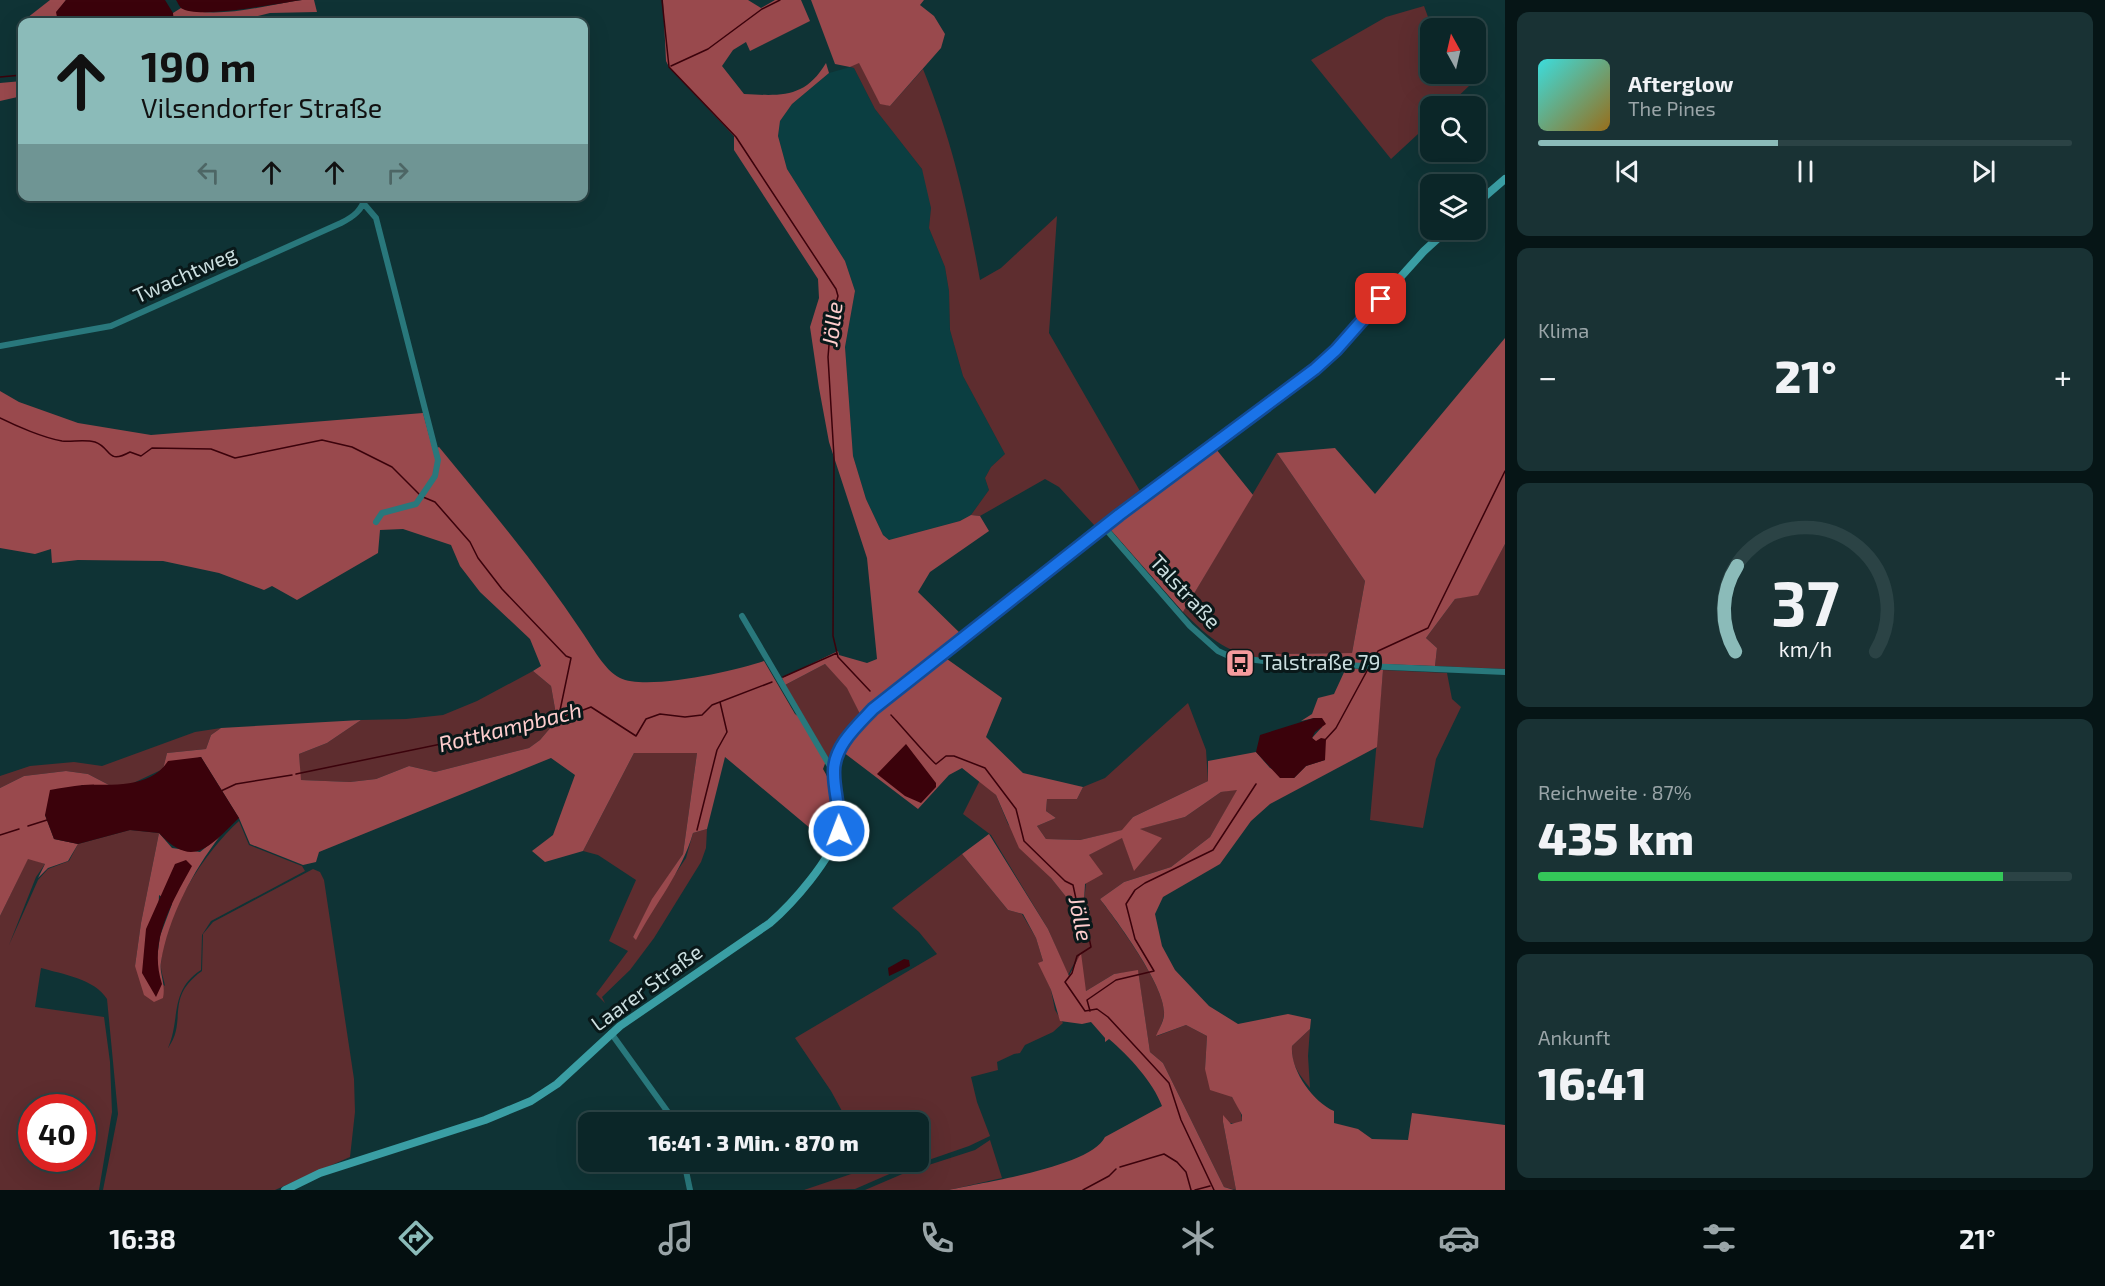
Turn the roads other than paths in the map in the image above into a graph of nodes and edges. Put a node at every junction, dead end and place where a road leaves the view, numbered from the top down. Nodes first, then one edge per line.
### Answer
1 (1505, 179) edge
2 (1486, 195) edge
3 (364, 201) edge
4 (366, 201) edge
5 (1437, 240) edge
6 (0, 346) edge
7 (376, 522) dead end
8 (1104, 527) junction
9 (742, 616) dead end
10 (1505, 672) edge
11 (834, 773) junction
12 (611, 1033) junction
13 (668, 1112) edge
14 (686, 1172) edge
15 (285, 1190) edge
16 (690, 1190) edge

1 - 2 street
3 - 6 street, Twachtweg
4 - 7 street
5 - 8 street, Laarer Straße
8 - 10 street, Talstraße
8 - 11 street, Laarer Straße
9 - 11 street
11 - 12 street, Laarer Straße
12 - 13 street
12 - 15 street, Laarer Straße
14 - 16 street

